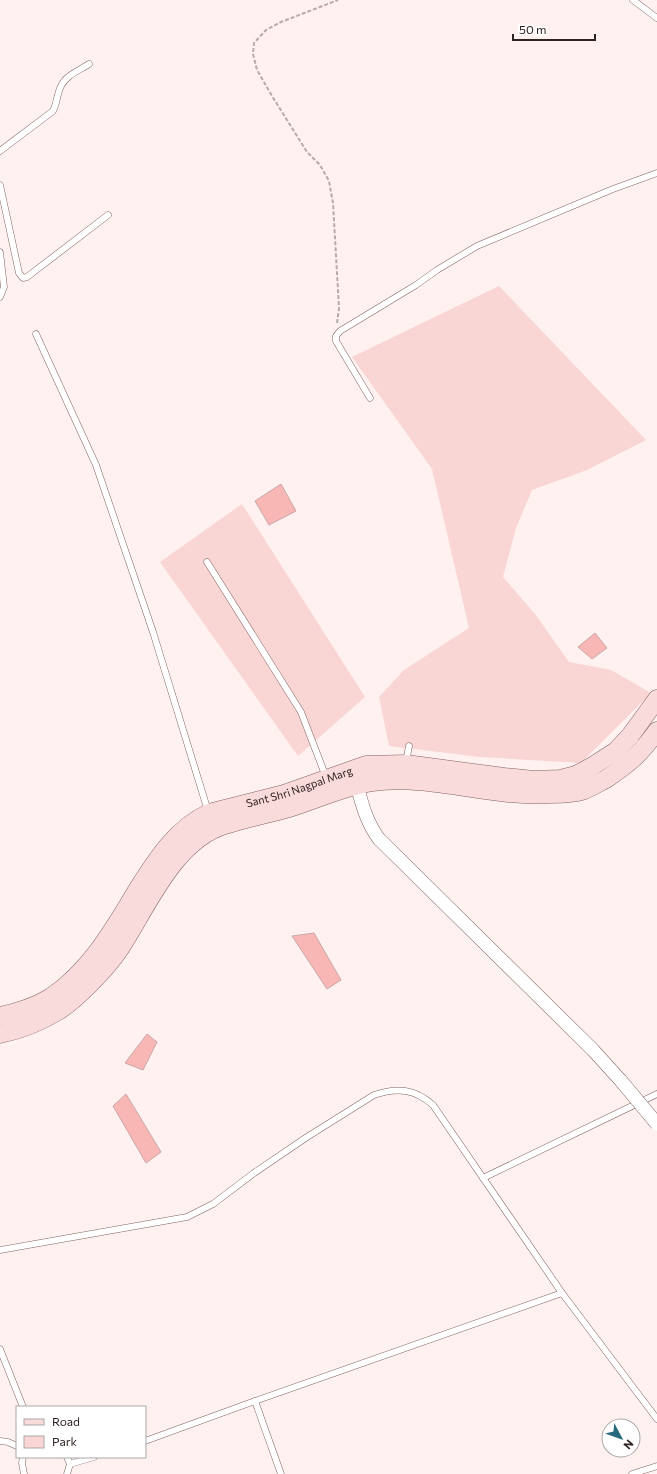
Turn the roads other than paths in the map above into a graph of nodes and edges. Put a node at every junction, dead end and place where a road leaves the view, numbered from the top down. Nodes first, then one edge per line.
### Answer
1 (632, 0) edge
2 (657, 18) edge
3 (89, 64) dead end
4 (0, 151) edge
5 (657, 173) edge
6 (0, 185) edge
7 (108, 215) dead end
8 (0, 252) edge
9 (0, 297) edge
10 (36, 334) dead end
11 (370, 398) dead end
12 (207, 562) dead end
13 (657, 699) edge
14 (657, 731) edge
15 (408, 746) dead end
16 (406, 764) junction
17 (355, 777) junction
18 (327, 778) junction
19 (208, 813) junction
20 (0, 1016) edge
21 (0, 1034) edge
22 (657, 1094) edge
23 (657, 1124) edge
24 (483, 1178) junction
25 (0, 1250) edge
26 (562, 1293) junction
27 (0, 1349) edge
28 (255, 1401) junction
29 (23, 1406) edge
30 (656, 1416) edge
31 (0, 1441) edge
32 (146, 1441) edge
33 (16, 1446) edge
34 (23, 1458) edge
35 (67, 1458) edge
36 (91, 1458) edge
37 (70, 1464) junction
38 (657, 1466) edge
39 (24, 1474) edge
40 (67, 1474) edge
41 (281, 1474) edge
42 (632, 1474) edge

1 - 2 lane
3 - 4 lane
5 - 11 lane
6 - 7 lane
8 - 9 lane
10 - 19 lane
12 - 18 lane
13 - 16 street, Sant Shri Nagpal Marg
14 - 17 street, Sant Shri Nagpal Marg
15 - 16 lane
16 - 17 street, Sant Shri Nagpal Marg
17 - 18 street, Sant Shri Nagpal Marg
17 - 21 street, Sant Shri Nagpal Marg
17 - 23 street, bridge
18 - 19 street, Sant Shri Nagpal Marg
19 - 20 street, Sant Shri Nagpal Marg
22 - 24 lane
24 - 25 lane
24 - 26 lane
26 - 28 lane
26 - 30 lane
27 - 29 lane
28 - 32 lane
28 - 41 lane
31 - 33 lane
34 - 39 lane
35 - 37 lane
36 - 37 lane
37 - 40 lane
38 - 42 lane

